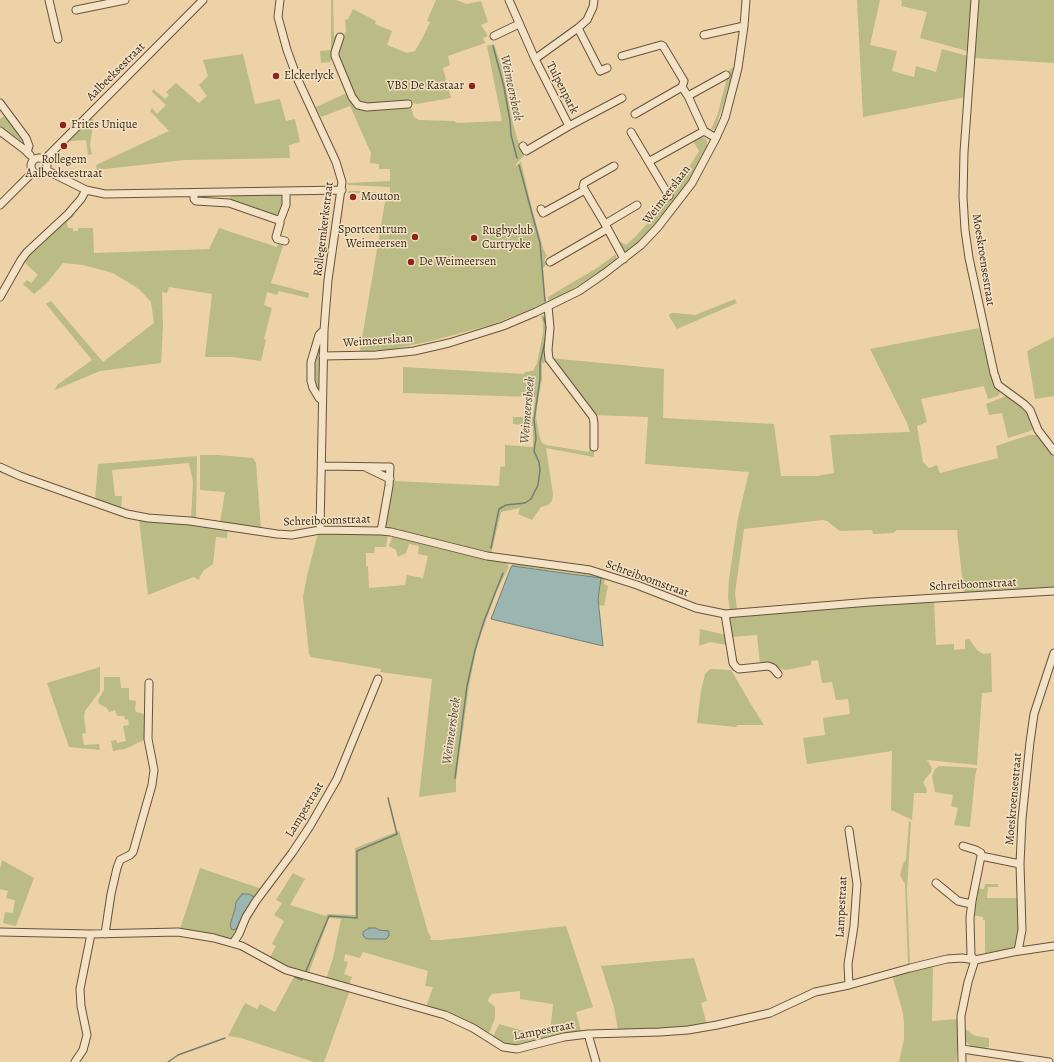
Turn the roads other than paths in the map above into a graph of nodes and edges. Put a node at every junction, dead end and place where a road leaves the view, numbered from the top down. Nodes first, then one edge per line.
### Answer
1 (49, 0) edge
2 (125, 0) edge
3 (203, 0) edge
4 (280, 0) edge
5 (509, 0) edge
6 (594, 0) edge
7 (746, 0) edge
8 (975, 0) edge
9 (76, 10) dead end
10 (519, 24) junction
11 (744, 26) junction
12 (578, 28) junction
13 (704, 35) dead end
14 (494, 36) dead end
15 (340, 37) dead end
16 (58, 39) dead end
17 (622, 56) dead end
18 (535, 59) junction
19 (607, 68) dead end
20 (726, 75) dead end
21 (682, 87) junction
22 (688, 96) junction
23 (622, 98) dead end
24 (408, 104) dead end
25 (1, 107) edge
26 (635, 114) dead end
27 (569, 126) junction
28 (704, 130) junction
29 (0, 131) edge
30 (631, 132) dead end
31 (716, 138) junction
32 (523, 146) dead end
33 (28, 152) junction
34 (34, 160) junction
35 (44, 160) junction
36 (650, 161) junction
37 (614, 166) dead end
38 (46, 170) junction
39 (33, 172) junction
40 (86, 190) junction
41 (342, 190) junction
42 (585, 190) junction
43 (286, 191) junction
44 (220, 192) junction
45 (194, 193) junction
46 (669, 196) dead end
47 (220, 202) junction
48 (0, 205) edge
49 (637, 205) dead end
50 (541, 209) dead end
51 (280, 219) junction
52 (606, 227) junction
53 (285, 242) dead end
54 (624, 259) junction
55 (550, 262) dead end
56 (0, 297) edge
57 (548, 306) junction
58 (324, 330) junction
59 (323, 356) junction
60 (322, 400) junction
61 (594, 447) dead end
62 (1054, 451) edge
63 (322, 466) junction
64 (363, 466) junction
65 (0, 467) edge
66 (390, 479) junction
67 (320, 530) junction
68 (381, 531) junction
69 (1054, 591) edge
70 (725, 614) junction
71 (1054, 653) edge
72 (778, 674) dead end
73 (378, 679) dead end
74 (149, 683) dead end
75 (849, 830) dead end
76 (963, 846) dead end
77 (981, 856) junction
78 (1020, 864) junction
79 (936, 883) dead end
80 (971, 904) junction
81 (0, 932) edge
82 (91, 934) junction
83 (104, 934) junction
84 (233, 943) junction
85 (1054, 946) edge
86 (1018, 951) junction
87 (975, 960) junction
88 (849, 985) junction
89 (588, 1034) junction
90 (962, 1049) junction
91 (75, 1062) edge
92 (596, 1062) edge
93 (962, 1062) edge
94 (1049, 1062) edge

1 - 16 street
2 - 9 street
3 - 35 street, Aalbeeksestraat
4 - 41 street, Rollegemkerkstraat
5 - 10 street, Tulpenpark
6 - 12 street, Tulpenpark
7 - 11 street, Weimeerslaan
8 - 62 street, Moeskroensestraat
10 - 14 street
10 - 18 street, Tulpenpark
11 - 13 street
11 - 31 street, Weimeerslaan
12 - 18 street, Tulpenpark
12 - 19 street
15 - 24 street
17 - 21 street
18 - 27 street, Tulpenpark
20 - 22 street
21 - 22 street
21 - 26 street
22 - 28 street
23 - 27 street, Tulpenpark
25 - 33 street
27 - 32 street, Tulpenpark
28 - 31 street
28 - 36 street
29 - 33 street
30 - 36 street
31 - 54 street, Weimeerslaan
33 - 34 street
34 - 35 street
34 - 39 street
35 - 38 street
36 - 46 street
37 - 42 street
38 - 39 street
38 - 40 street
39 - 48 street
40 - 45 street
40 - 56 street
41 - 43 street
41 - 58 street, Rollegemkerkstraat
42 - 50 street
42 - 52 street
43 - 44 street
43 - 51 street
44 - 45 street
44 - 47 street
45 - 47 street
47 - 51 street
49 - 52 street
51 - 53 street
52 - 54 street
52 - 55 street
54 - 57 street, Weimeerslaan
57 - 59 street, Weimeerslaan
57 - 61 street
58 - 59 street, Rollegemkerkstraat
58 - 60 street, Rollegemkerkstraat
59 - 60 street, Rollegemkerkstraat
60 - 63 street, Rollegemkerkstraat
63 - 64 street
63 - 67 street, Rollegemkerkstraat
64 - 66 street
64 - 66 street
65 - 67 street, Schreiboomstraat
66 - 68 street
67 - 68 street, Schreiboomstraat
68 - 70 street, Schreiboomstraat
69 - 70 street, Schreiboomstraat
70 - 72 street
71 - 78 street, Moeskroensestraat
73 - 84 street, Lampestraat
74 - 83 street
75 - 88 street, Lampestraat
76 - 77 street
77 - 78 street
77 - 80 street
78 - 86 street, Moeskroensestraat
79 - 80 street
80 - 87 street
81 - 82 street, Lampestraat
82 - 83 street, Lampestraat
82 - 91 street
83 - 84 street, Lampestraat
84 - 89 street, Lampestraat
85 - 86 street, Lampestraat
86 - 87 street, Lampestraat
87 - 88 street, Lampestraat
87 - 90 street
88 - 89 street, Lampestraat
89 - 92 street
90 - 93 street
90 - 94 street

